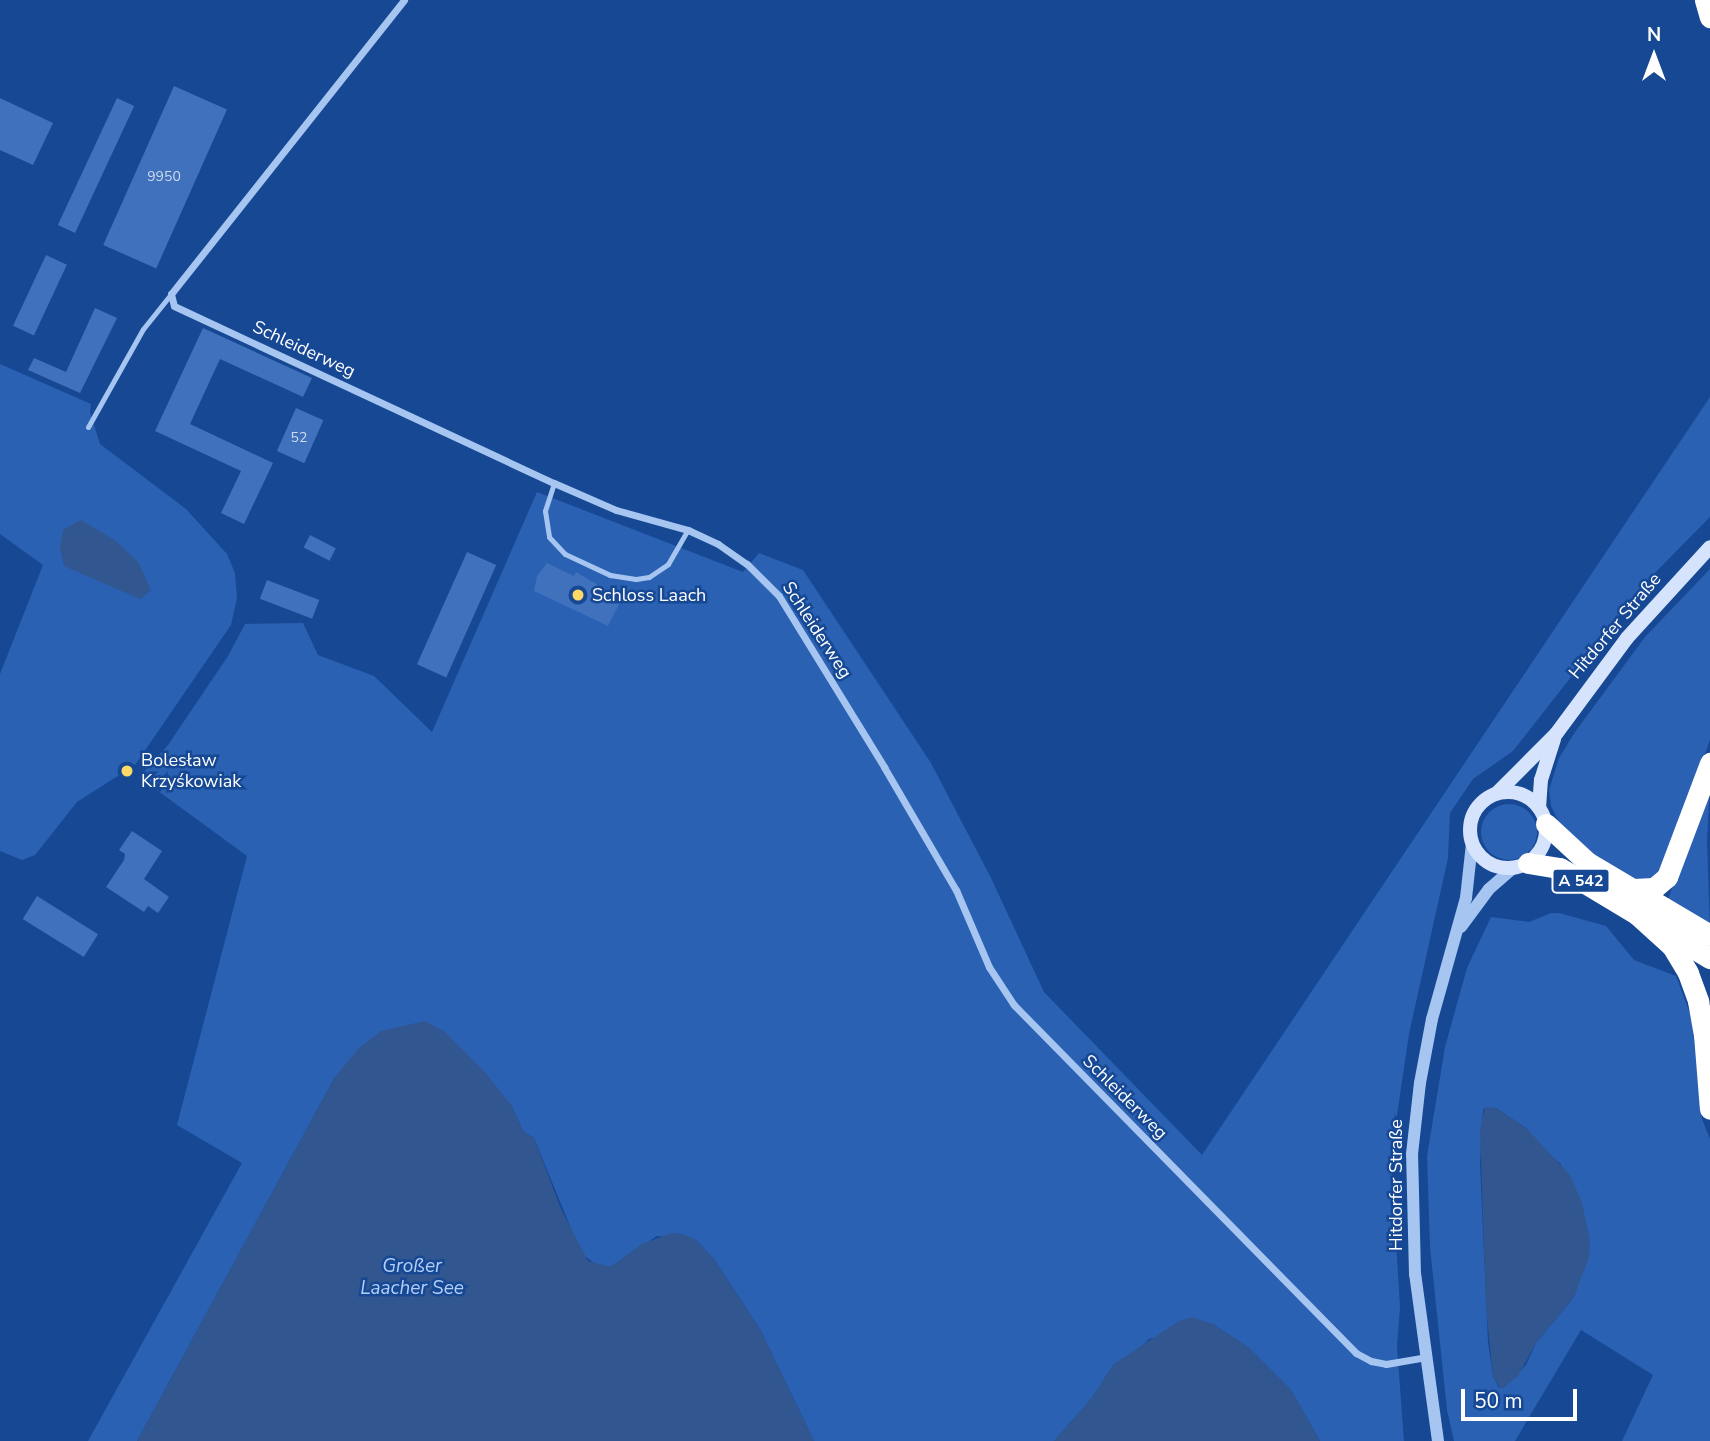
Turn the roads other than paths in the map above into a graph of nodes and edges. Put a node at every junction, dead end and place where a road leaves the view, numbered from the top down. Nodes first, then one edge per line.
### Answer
1 (404, 0) edge
2 (1705, 0) edge
3 (1710, 17) edge
4 (171, 294) junction
5 (88, 427) dead end
6 (554, 483) junction
7 (688, 530) junction
8 (1710, 547) edge
9 (1556, 734) junction
10 (1710, 763) edge
11 (1497, 793) junction
12 (1542, 816) junction
13 (1472, 844) junction
14 (1520, 865) junction
15 (1632, 899) junction
16 (1457, 933) junction
17 (1710, 935) edge
18 (1710, 958) edge
19 (1710, 1109) edge
20 (1427, 1357) junction
21 (1438, 1441) edge

1 - 4 street
2 - 3 highway
4 - 5 lane
4 - 6 street, Schleiderweg
6 - 7 street, Schleiderweg
6 - 7 lane
7 - 20 street, Schleiderweg
8 - 9 main road, Hitdorfer Straße
9 - 11 main road, Hitdorfer Straße
9 - 12 main road, Hitdorfer Straße
10 - 15 highway
11 - 12 main road
11 - 13 main road
12 - 14 main road
12 - 15 highway, A 542
13 - 14 main road
13 - 16 street, Hitdorfer Straße
14 - 15 highway, A 542
14 - 16 street, Hitdorfer Straße
15 - 17 highway, A 542
15 - 18 highway, A 542
15 - 19 highway
16 - 20 street, Hitdorfer Straße
20 - 21 street, Hitdorfer Straße

